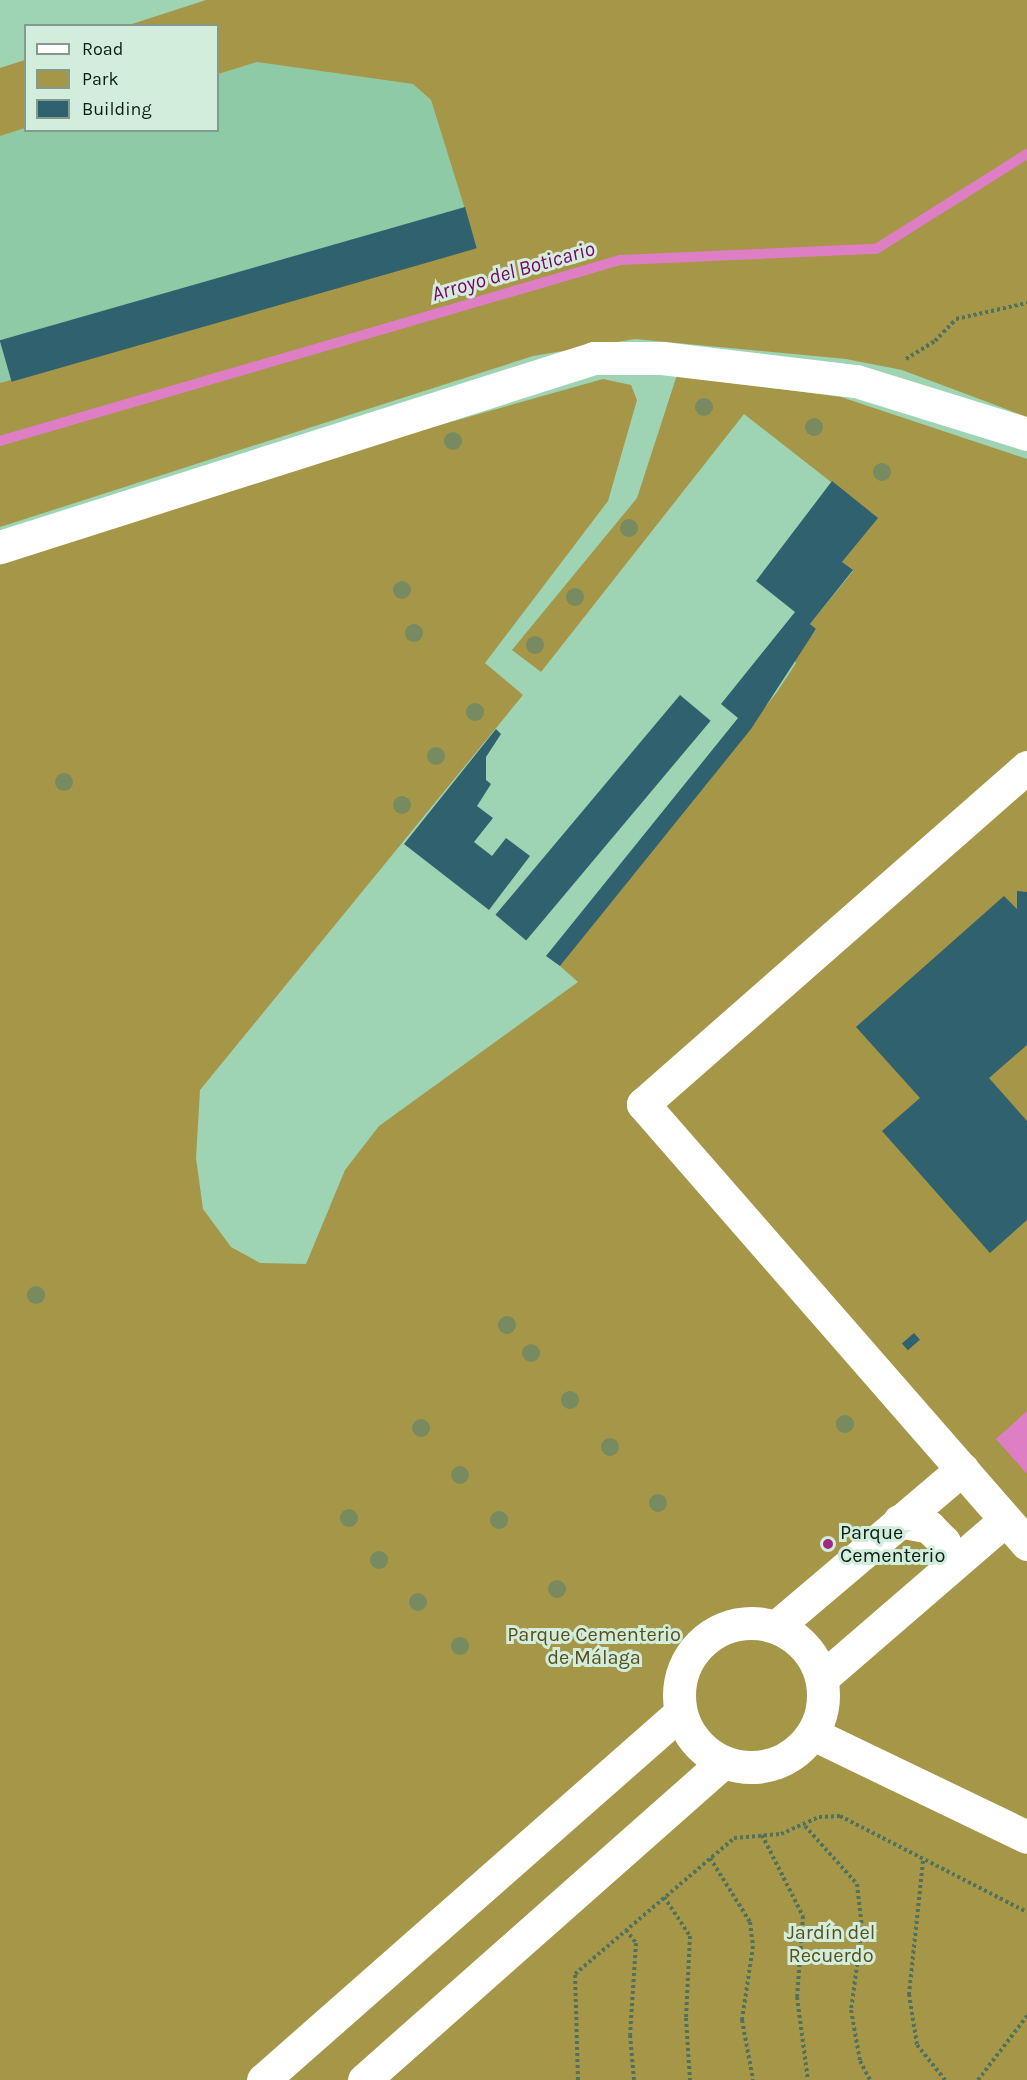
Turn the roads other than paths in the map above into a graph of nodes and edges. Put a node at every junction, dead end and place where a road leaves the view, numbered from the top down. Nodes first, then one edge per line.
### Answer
1 (1027, 434) edge
2 (0, 547) edge
3 (1027, 767) edge
4 (962, 1469) junction
5 (1005, 1520) junction
6 (899, 1521) junction
7 (1027, 1544) edge
8 (948, 1569) junction
9 (777, 1626) junction
10 (822, 1678) junction
11 (680, 1713) junction
12 (813, 1734) junction
13 (723, 1762) junction
14 (1027, 1837) edge
15 (263, 2080) edge
16 (364, 2080) edge

1 - 2 street
3 - 4 street
4 - 5 street
4 - 6 street
5 - 7 street
5 - 8 street
6 - 8 street
6 - 9 street
8 - 10 street
9 - 10 street
9 - 11 street
10 - 12 street
11 - 13 street
11 - 15 street
12 - 13 street
12 - 14 street
13 - 16 street

